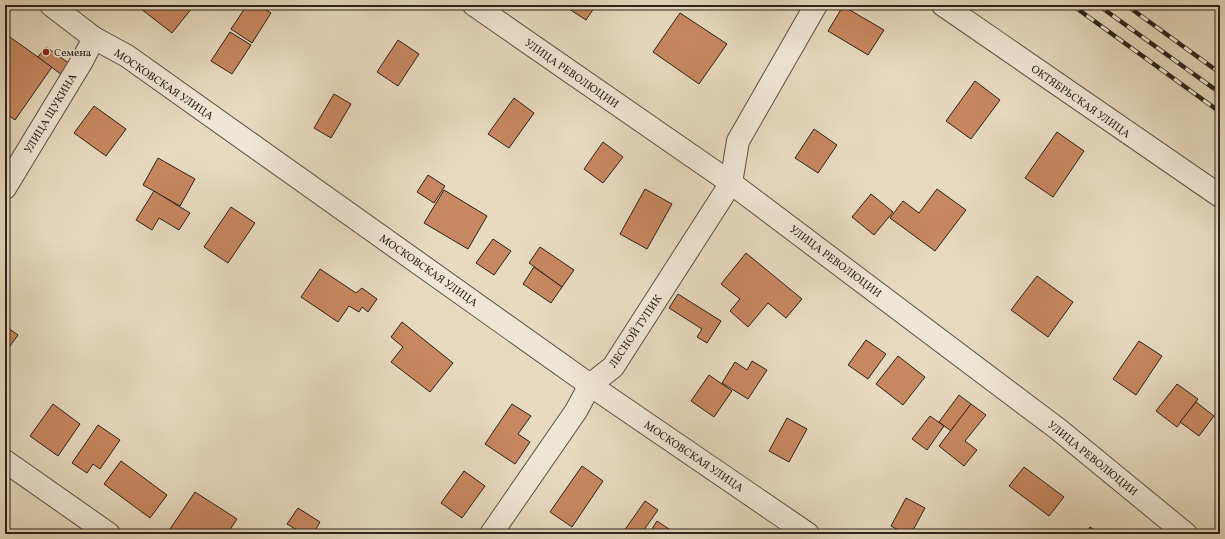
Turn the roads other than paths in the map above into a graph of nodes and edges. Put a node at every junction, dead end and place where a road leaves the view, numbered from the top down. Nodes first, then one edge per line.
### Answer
1 (51, 5) edge
2 (474, 5) edge
3 (816, 5) edge
4 (943, 5) edge
5 (94, 38) junction
6 (731, 182) junction
7 (5, 188) edge
8 (1220, 196) edge
9 (590, 385) junction
10 (5, 461) edge
11 (108, 534) edge
12 (491, 534) edge
13 (808, 534) edge
14 (1186, 534) edge

1 - 5 street, МОСКОВСКАЯ УЛИЦА
2 - 6 street, УЛИЦА РЕВОЛЮЦИИ
3 - 6 street
4 - 8 street, ОКТЯБРЬСКАЯ УЛИЦА
5 - 7 street, УЛИЦА ЩУКИНА
5 - 9 street, МОСКОВСКАЯ УЛИЦА
6 - 9 street, ЛЕСНОЙ ТУПИК
6 - 14 street, УЛИЦА РЕВОЛЮЦИИ
9 - 12 street, ЛЕСНОЙ ТУПИК
9 - 13 street, МОСКОВСКАЯ УЛИЦА
10 - 11 street

